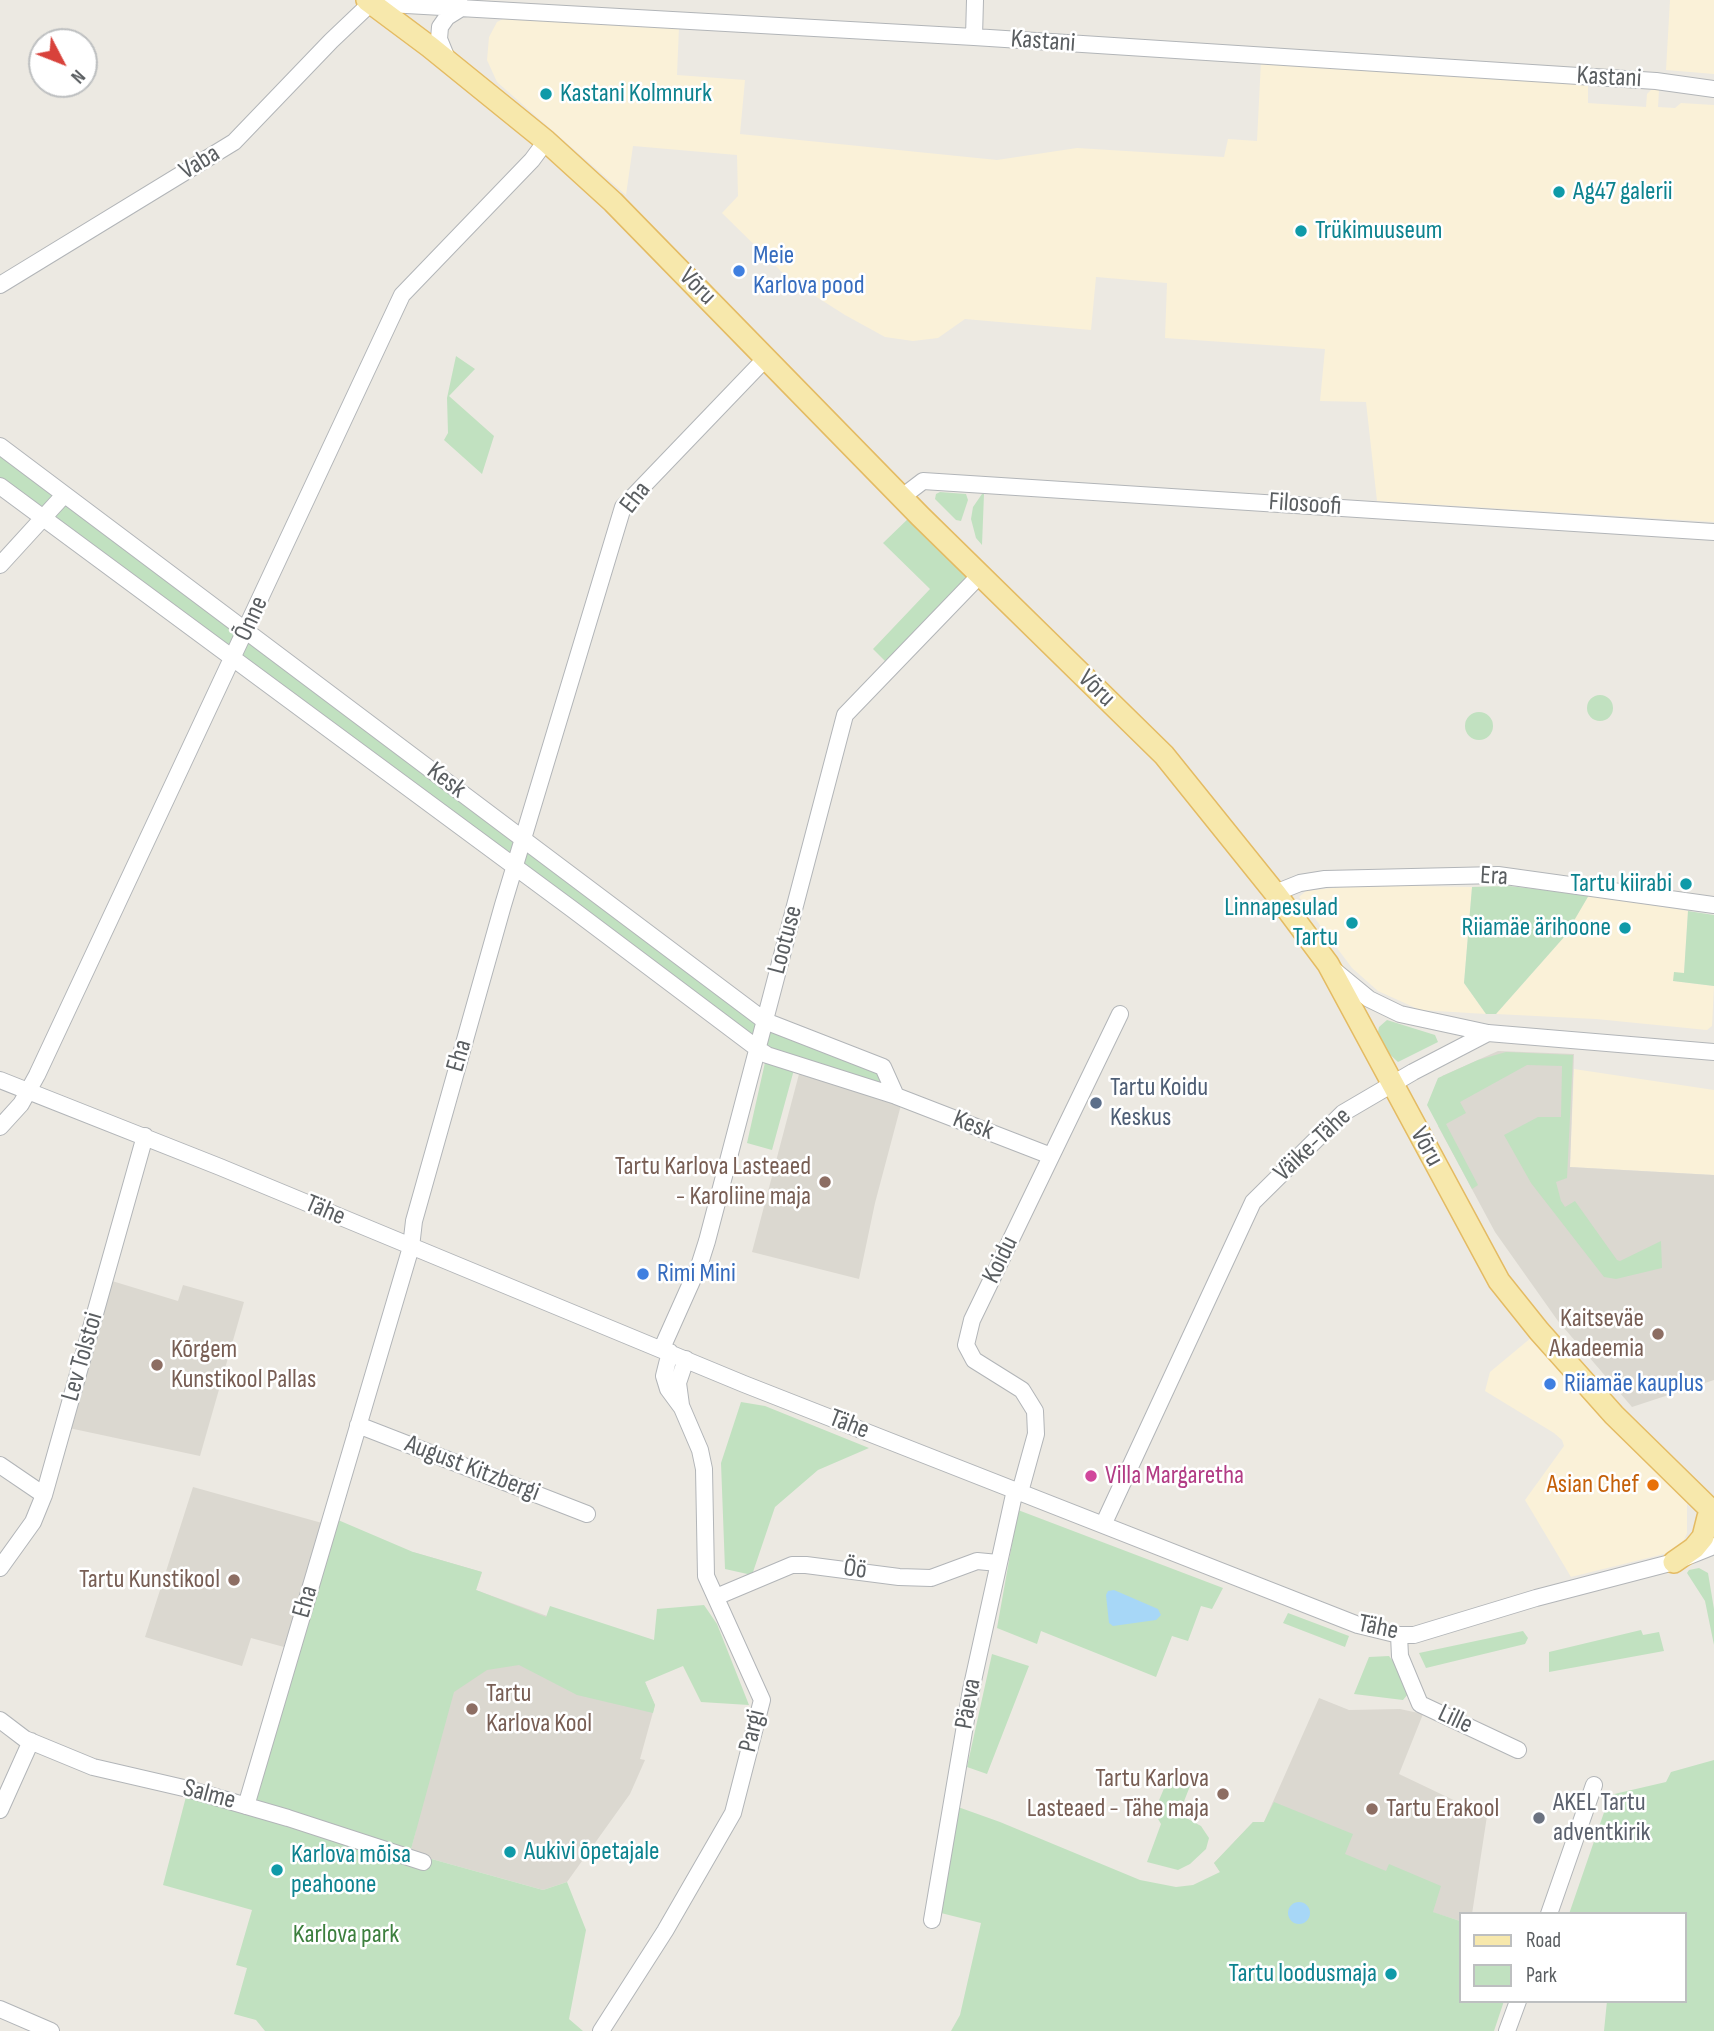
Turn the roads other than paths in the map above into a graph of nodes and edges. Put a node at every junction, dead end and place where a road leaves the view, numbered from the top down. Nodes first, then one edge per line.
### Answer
1 (975, 0) edge
2 (369, 1) edge
3 (463, 7) junction
4 (974, 37) junction
5 (450, 63) junction
6 (1714, 89) edge
7 (546, 141) junction
8 (0, 285) edge
9 (766, 358) junction
10 (0, 446) edge
11 (0, 486) edge
12 (64, 495) junction
13 (902, 497) junction
14 (43, 519) junction
15 (1714, 532) edge
16 (0, 565) edge
17 (979, 575) junction
18 (246, 632) junction
19 (233, 660) junction
20 (522, 838) junction
21 (514, 866) junction
22 (1275, 893) junction
23 (1714, 905) edge
24 (1328, 964) junction
25 (1120, 1014) dead end
26 (765, 1021) junction
27 (1488, 1033) junction
28 (758, 1049) junction
29 (1714, 1052) edge
30 (0, 1080) edge
31 (1393, 1084) junction
32 (29, 1091) junction
33 (896, 1096) junction
34 (0, 1126) edge
35 (145, 1136) junction
36 (1051, 1156) junction
37 (411, 1247) junction
38 (666, 1350) junction
39 (686, 1359) junction
40 (682, 1408) junction
41 (358, 1425) junction
42 (0, 1465) edge
43 (1017, 1491) junction
44 (44, 1495) junction
45 (587, 1514) dead end
46 (1712, 1519) edge
47 (1104, 1523) junction
48 (1714, 1546) edge
49 (1674, 1562) junction
50 (998, 1563) junction
51 (0, 1568) edge
52 (716, 1597) junction
53 (1399, 1635) junction
54 (0, 1720) edge
55 (32, 1741) junction
56 (1518, 1750) dead end
57 (1594, 1785) dead end
58 (246, 1806) junction
59 (0, 1810) edge
60 (423, 1862) dead end
61 (1550, 1912) edge
62 (932, 1920) dead end
63 (1517, 2003) edge
64 (0, 2009) edge
65 (51, 2031) edge
66 (601, 2031) edge
67 (1507, 2031) edge

1 - 4 street
2 - 3 street, Kastani
2 - 5 main road, Võru
2 - 8 street, Vaba
3 - 4 street, Kastani
3 - 5 street
4 - 6 street, Kastani
5 - 7 main road, Võru
7 - 9 main road, Võru
7 - 18 street, Õnne
9 - 13 main road, Võru
9 - 20 street, Eha
10 - 12 street, Kesk
11 - 14 street, Kesk
12 - 14 street
12 - 18 street, Kesk
13 - 15 street, Filosoofi
13 - 17 main road, Võru
14 - 16 street
14 - 19 street, Kesk
17 - 22 main road, Võru
17 - 26 street, Lootuse
18 - 19 street, Õnne
18 - 20 street, Kesk
19 - 21 street, Kesk
19 - 32 street, Õnne
20 - 21 street, Eha
20 - 26 street, Kesk
21 - 28 street, Kesk
21 - 37 street, Eha
22 - 23 street, Era
22 - 24 main road, Võru
24 - 27 street
24 - 31 main road, Võru
25 - 36 street, Koidu
26 - 28 street, Lootuse
26 - 33 street, Kesk
27 - 29 street
27 - 31 street, Väike-Tähe
28 - 33 street, Kesk
28 - 38 street, Lootuse
30 - 32 street, Tähe
31 - 46 main road, Võru
31 - 47 street, Väike-Tähe
32 - 34 street, Õnne
32 - 35 street, Tähe
33 - 36 street, Kesk
35 - 37 street, Tähe
35 - 44 street, Lev Tolstoi
36 - 43 street, Koidu
37 - 38 street, Tähe
37 - 41 street, Eha
38 - 39 street, Tähe
38 - 40 street, Pargi
39 - 40 street, Pargi
39 - 43 street, Tähe
40 - 52 street, Pargi
41 - 45 street, August Kitzbergi
41 - 58 street, Eha
42 - 44 street
43 - 47 street, Tähe
43 - 50 street, Päeva
44 - 51 street, Lev Tolstoi
46 - 49 main road
47 - 53 street, Tähe
48 - 49 street, Tähe
49 - 53 street, Tähe
50 - 52 street, Öö
50 - 62 street, Päeva
52 - 66 street, Pargi
53 - 56 street, Lille
54 - 55 street, Salme
55 - 58 street, Salme
55 - 59 street
57 - 61 street
58 - 60 street, Salme
63 - 67 street
64 - 65 street

